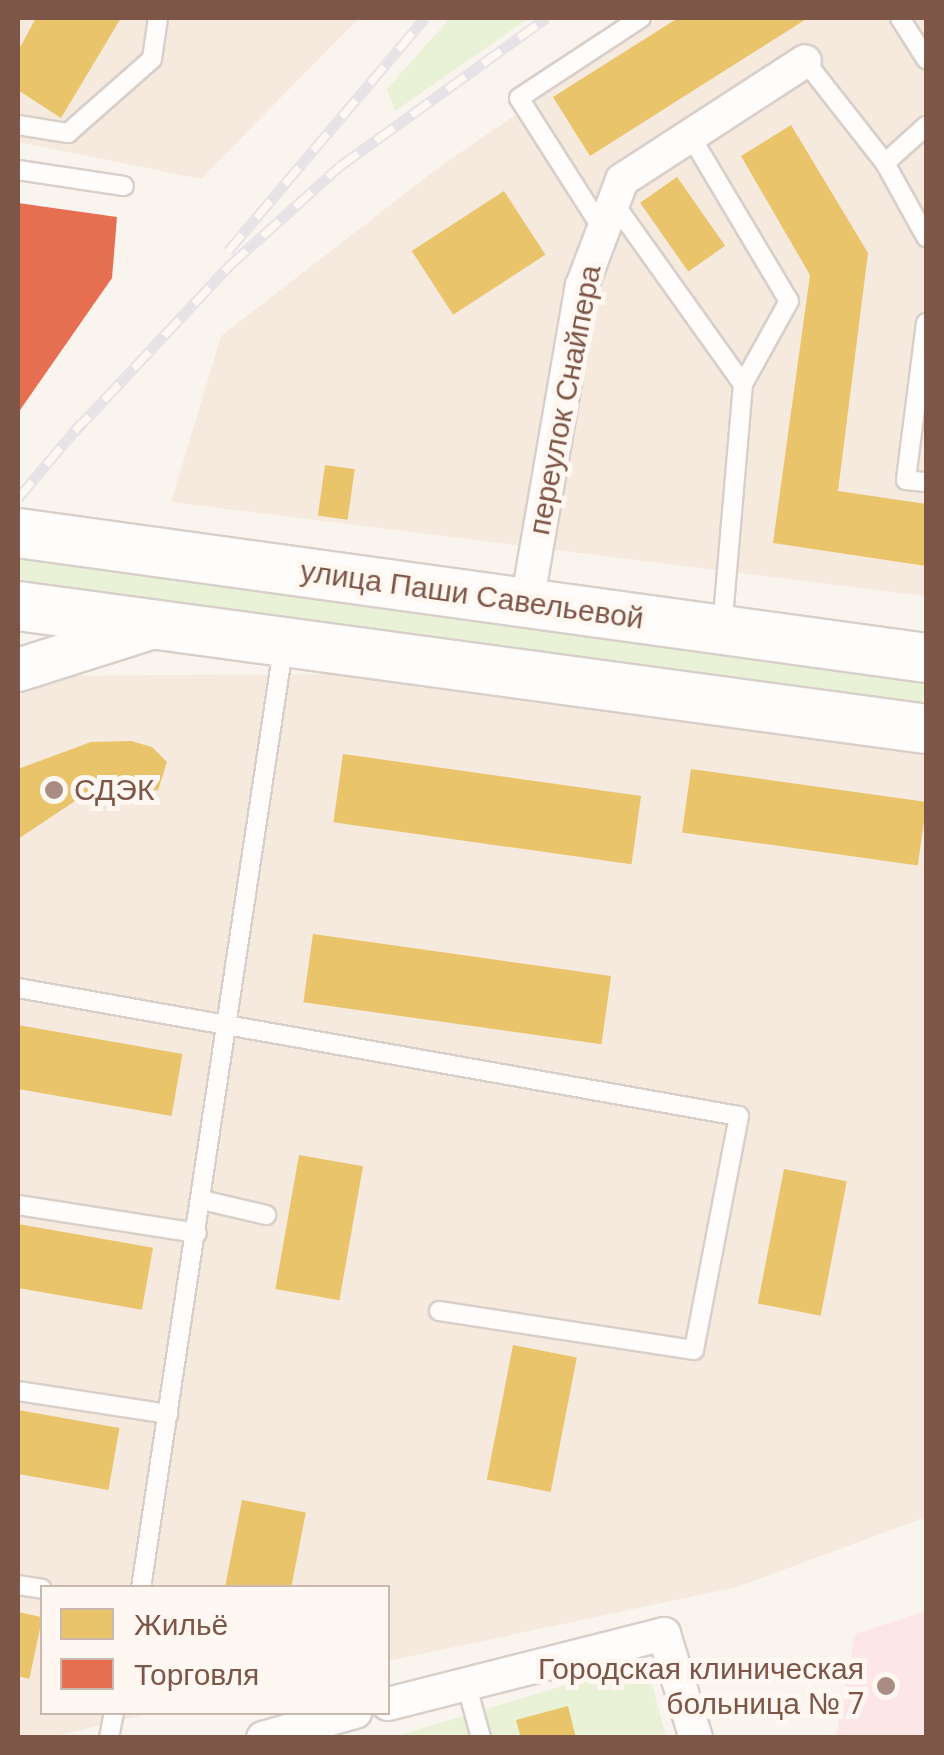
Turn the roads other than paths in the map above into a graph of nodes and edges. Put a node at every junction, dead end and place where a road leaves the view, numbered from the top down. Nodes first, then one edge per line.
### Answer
1 (158, 18) edge
2 (641, 18) edge
3 (900, 18) edge
4 (805, 60) joint
5 (926, 60) edge
6 (18, 125) edge
7 (926, 126) edge
8 (690, 135) junction
9 (885, 162) junction
10 (18, 170) edge
11 (124, 186) dead end
12 (608, 216) junction
13 (926, 237) edge
14 (926, 323) edge
15 (925, 344) edge
16 (743, 384) junction
17 (926, 482) edge
18 (18, 533) edge
19 (527, 603) junction
20 (18, 606) edge
21 (160, 625) junction
22 (722, 630) junction
23 (284, 642) junction
24 (926, 658) edge
25 (18, 670) edge
26 (926, 729) edge
27 (18, 988) edge
28 (229, 1029) junction
29 (202, 1200) junction
30 (18, 1205) edge
31 (266, 1215) dead end
32 (197, 1233) junction
33 (439, 1311) dead end
34 (18, 1390) edge
35 (168, 1414) junction
36 (141, 1585) edge
37 (466, 1682) junction
38 (390, 1703) edge
39 (344, 1715) edge
40 (262, 1738) edge
41 (482, 1738) edge
42 (696, 1738) edge

1 - 6 lane
2 - 12 lane
3 - 5 lane
4 - 8 street, переулок Снайпера
4 - 9 lane
7 - 9 lane
8 - 12 street, переулок Снайпера
8 - 16 lane
9 - 13 lane
10 - 11 lane
12 - 16 lane
12 - 19 street, переулок Снайпера
14 - 15 lane
15 - 17 lane
16 - 22 lane
18 - 19 main road, улица Паши Савельевой
19 - 22 main road, улица Паши Савельевой
20 - 21 main road
21 - 23 main road
21 - 25 street
22 - 24 main road, улица Паши Савельевой
23 - 26 main road
23 - 28 lane
27 - 28 lane
28 - 29 lane
28 - 33 lane
29 - 31 lane
29 - 32 lane
30 - 32 lane
32 - 35 lane
34 - 35 lane
35 - 36 lane
37 - 38 street
37 - 41 lane
37 - 42 street
39 - 40 street

